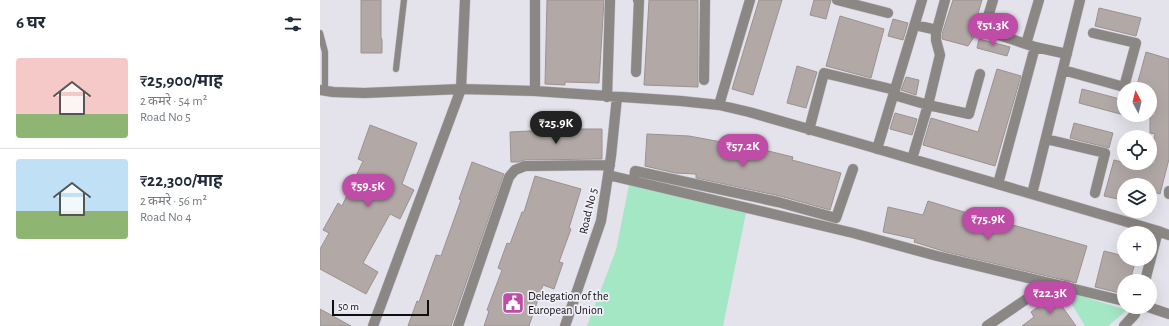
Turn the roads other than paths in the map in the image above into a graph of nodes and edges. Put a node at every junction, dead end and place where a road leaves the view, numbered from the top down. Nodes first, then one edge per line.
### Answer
1 (404, 0) edge
2 (465, 0) edge
3 (535, 0) edge
4 (610, 0) edge
5 (638, 0) edge
6 (705, 0) edge
7 (750, 0) edge
8 (837, 0) edge
9 (922, 0) edge
10 (945, 0) edge
11 (993, 0) edge
12 (1039, 0) edge
13 (1080, 0) edge
14 (888, 13) dead end
15 (915, 25) junction
16 (937, 30) junction
17 (320, 33) edge
18 (1093, 33) dead end
19 (1030, 46) junction
20 (1067, 54) junction
21 (396, 69) dead end
22 (1063, 70) junction
23 (636, 72) dead end
24 (980, 74) dead end
25 (704, 80) dead end
26 (461, 89) junction
27 (323, 90) edge
28 (535, 91) junction
29 (895, 92) junction
30 (612, 97) junction
31 (719, 105) junction
32 (928, 105) junction
33 (810, 130) junction
34 (1046, 138) junction
35 (877, 149) junction
36 (912, 159) junction
37 (853, 169) dead end
38 (609, 170) junction
39 (634, 181) junction
40 (998, 184) junction
41 (1169, 191) edge
42 (1095, 193) dead end
43 (1032, 194) junction
44 (1169, 194) edge
45 (1158, 231) junction
46 (1169, 235) edge
47 (1147, 274) edge
48 (1050, 283) junction
49 (1117, 298) edge
50 (1157, 310) edge
51 (1169, 314) edge
52 (1134, 322) edge
53 (373, 326) edge
54 (458, 326) edge
55 (565, 326) edge
56 (987, 326) edge
57 (1124, 326) edge

1 - 21 lane
2 - 26 street
3 - 28 street
4 - 30 street, Road No 5
5 - 23 street
6 - 25 street
7 - 31 street
8 - 14 street
9 - 15 street
10 - 16 street
11 - 19 street
12 - 19 street
13 - 20 street
15 - 16 street
15 - 29 street
16 - 32 street
17 - 27 lane
18 - 22 street
19 - 20 street
19 - 40 street
20 - 22 street
22 - 34 street
24 - 32 street
26 - 27 street
26 - 28 street
26 - 53 street
28 - 30 street
29 - 32 street
29 - 33 street
29 - 35 street
30 - 31 street
30 - 38 street, Road No 5
31 - 33 street
32 - 36 street
33 - 35 street
34 - 42 street
34 - 43 street
35 - 36 street
36 - 40 street
37 - 39 street
38 - 39 street
38 - 54 street
38 - 55 street, Road No 5
39 - 48 street
40 - 43 street
41 - 44 street
43 - 45 street
45 - 46 street
45 - 47 street
48 - 49 street
48 - 56 street
50 - 51 street
52 - 57 street

